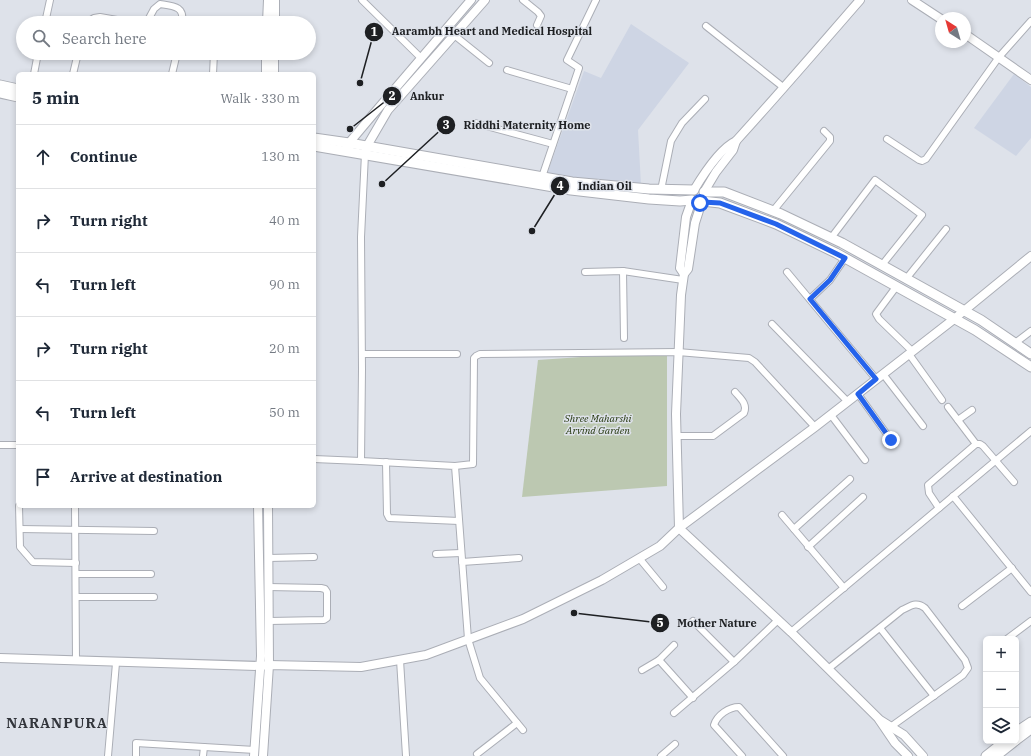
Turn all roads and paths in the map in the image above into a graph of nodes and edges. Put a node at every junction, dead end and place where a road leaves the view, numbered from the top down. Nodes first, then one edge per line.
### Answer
1 (50, 0) edge
2 (268, 0) edge
3 (275, 0) edge
4 (362, 0) edge
5 (471, 0) edge
6 (485, 0) edge
7 (523, 0) edge
8 (596, 0) edge
9 (860, 0) edge
10 (912, 0) edge
11 (935, 14) edge
12 (47, 16) edge
13 (150, 16) edge
14 (184, 16) edge
15 (267, 16) edge
16 (275, 16) edge
17 (1031, 20) edge
18 (538, 25) dead end
19 (706, 26) dead end
20 (454, 35) junction
21 (971, 38) edge
22 (1000, 57) junction
23 (421, 58) junction
24 (37, 60) edge
25 (76, 60) edge
26 (175, 60) edge
27 (214, 60) edge
28 (266, 60) edge
29 (274, 60) edge
30 (489, 63) dead end
31 (507, 70) dead end
32 (34, 72) edge
33 (73, 72) edge
34 (172, 72) edge
35 (213, 72) edge
36 (266, 72) edge
37 (274, 72) edge
38 (1031, 80) edge
39 (0, 85) edge
40 (783, 87) junction
41 (16, 89) edge
42 (572, 89) junction
43 (0, 93) edge
44 (16, 97) edge
45 (705, 99) dead end
46 (475, 123) dead end
47 (824, 131) dead end
48 (316, 139) edge
49 (887, 140) dead end
50 (736, 141) junction
51 (553, 144) junction
52 (316, 146) edge
53 (347, 147) junction
54 (366, 150) junction
55 (542, 177) junction
56 (661, 190) junction
57 (694, 190) junction
58 (704, 192) junction
59 (692, 200) junction
60 (702, 202) junction
61 (773, 211) junction
62 (946, 229) dead end
63 (831, 238) junction
64 (1031, 256) edge
65 (845, 258) junction
66 (882, 266) junction
67 (623, 271) junction
68 (585, 272) dead end
69 (787, 272) dead end
70 (684, 277) junction
71 (906, 279) junction
72 (896, 287) junction
73 (810, 299) junction
74 (964, 311) junction
75 (954, 319) junction
76 (772, 324) dead end
77 (1031, 330) edge
78 (624, 338) dead end
79 (1015, 343) junction
80 (678, 352) junction
81 (911, 352) junction
82 (362, 354) junction
83 (457, 354) dead end
84 (1031, 354) edge
85 (1031, 367) edge
86 (883, 374) junction
87 (876, 379) junction
88 (735, 392) dead end
89 (858, 394) junction
90 (942, 400) dead end
91 (848, 402) junction
92 (948, 408) dead end
93 (972, 410) dead end
94 (831, 414) junction
95 (958, 420) junction
96 (923, 426) dead end
97 (815, 427) junction
98 (1031, 431) edge
99 (676, 436) junction
100 (891, 440) dead end
101 (976, 444) junction
102 (16, 445) edge
103 (0, 446) edge
104 (316, 459) edge
105 (865, 460) dead end
106 (996, 460) junction
107 (361, 461) junction
108 (386, 462) junction
109 (455, 466) junction
110 (850, 479) dead end
111 (1014, 482) dead end
112 (863, 496) dead end
113 (953, 496) junction
114 (19, 508) edge
115 (75, 508) edge
116 (258, 508) edge
117 (268, 508) edge
118 (939, 508) junction
119 (782, 516) dead end
120 (459, 520) junction
121 (679, 528) junction
122 (20, 529) junction
123 (76, 530) junction
124 (794, 530) junction
125 (154, 532) dead end
126 (808, 547) junction
127 (461, 553) junction
128 (436, 554) dead end
129 (314, 557) dead end
130 (268, 558) junction
131 (519, 558) dead end
132 (639, 558) junction
133 (462, 562) junction
134 (76, 563) junction
135 (1012, 568) junction
136 (76, 574) junction
137 (151, 574) dead end
138 (268, 587) junction
139 (663, 587) dead end
140 (844, 588) junction
141 (1031, 591) edge
142 (76, 597) junction
143 (154, 597) dead end
144 (962, 606) dead end
145 (693, 620) dead end
146 (778, 620) junction
147 (269, 621) junction
148 (1031, 621) edge
149 (880, 628) junction
150 (791, 632) junction
151 (1011, 636) edge
152 (468, 639) junction
153 (674, 645) dead end
154 (0, 658) edge
155 (400, 660) junction
156 (659, 660) junction
157 (76, 661) junction
158 (734, 662) junction
159 (116, 663) junction
160 (270, 665) junction
161 (260, 666) junction
162 (828, 669) junction
163 (642, 670) dead end
164 (934, 696) junction
165 (693, 698) junction
166 (674, 713) dead end
167 (1031, 722) edge
168 (517, 723) junction
169 (888, 728) junction
170 (1031, 729) edge
171 (524, 730) dead end
172 (1019, 730) edge
173 (1019, 739) edge
174 (675, 744) dead end
175 (1001, 744) edge
176 (1012, 744) edge
177 (204, 747) junction
178 (254, 753) edge
179 (477, 754) dead end
180 (108, 756) edge
181 (136, 756) edge
182 (203, 756) edge
183 (263, 756) edge
184 (406, 756) edge
185 (661, 756) edge
186 (742, 756) edge
187 (783, 756) edge
188 (908, 756) edge
189 (924, 756) edge
190 (986, 756) edge
191 (996, 756) edge

1 - 12 street
2 - 15 street
3 - 16 street
4 - 23 street
5 - 23 street
6 - 20 street
7 - 18 street
8 - 42 street
9 - 40 street
10 - 11 street
13 - 14 street
17 - 22 street
19 - 40 street
20 - 30 street
20 - 54 street
21 - 22 street
22 - 38 street
22 - 49 street
23 - 53 street
24 - 32 street
25 - 33 street
26 - 34 street
27 - 35 street
28 - 36 street
29 - 37 street
31 - 42 street
39 - 41 main road
40 - 50 street
42 - 51 street
43 - 44 main road
45 - 56 street
46 - 51 street
47 - 61 street
48 - 53 main road
50 - 57 street
50 - 58 street
51 - 55 street
52 - 53 main road
53 - 54 main road
54 - 55 main road
54 - 59 main road
54 - 82 street
55 - 56 main road
56 - 57 main road
57 - 58 main road
57 - 59 main road
58 - 60 main road
58 - 61 main road
59 - 60 main road
59 - 70 street
60 - 65 main road
60 - 70 street
61 - 63 main road
62 - 71 street
63 - 66 main road
63 - 66 street
64 - 74 street
65 - 72 main road
65 - 73 street
66 - 71 main road
67 - 68 street
67 - 70 street
67 - 78 street
69 - 73 street
70 - 80 street
71 - 74 main road
72 - 75 main road
72 - 81 street
73 - 87 street
74 - 75 street
74 - 79 main road
75 - 81 street
75 - 85 main road
76 - 91 street
77 - 79 street
79 - 84 main road
80 - 97 street
80 - 99 street
80 - 109 street
81 - 86 street
81 - 90 street
82 - 83 street
82 - 107 street
86 - 87 street
86 - 96 street
87 - 89 street
88 - 99 street
89 - 91 street
89 - 100 street
91 - 94 street
92 - 95 street
93 - 95 street
94 - 97 street
94 - 105 street
95 - 101 street
97 - 121 street
98 - 106 street
99 - 121 street
101 - 106 street
101 - 118 street
102 - 103 street
104 - 107 street
106 - 111 street
106 - 113 street
107 - 108 street
108 - 109 street
108 - 120 street
109 - 120 street
110 - 124 street
112 - 126 street
113 - 118 street
113 - 135 street
114 - 122 street
115 - 123 street
116 - 161 street
117 - 130 street
118 - 140 street
119 - 124 street
120 - 127 street
121 - 132 street
121 - 146 street
122 - 123 street
122 - 134 street
123 - 125 street
123 - 134 street
124 - 126 street
126 - 140 street
127 - 128 street
127 - 133 street
129 - 130 street
130 - 138 street
131 - 133 street
132 - 139 street
132 - 152 street
133 - 152 street
134 - 136 street
135 - 141 street
135 - 144 street
136 - 137 street
136 - 142 street
138 - 147 street
138 - 147 street
140 - 150 street
142 - 143 street
142 - 157 street
145 - 158 street
146 - 150 street
146 - 158 street
147 - 160 street
148 - 151 street
149 - 162 street
149 - 164 street
149 - 164 street
150 - 162 street
152 - 155 street
152 - 168 street
153 - 156 street
154 - 157 street
155 - 160 street
155 - 184 street
156 - 163 street
156 - 165 street
157 - 159 street
158 - 165 street
159 - 161 street
159 - 180 street
160 - 161 street
160 - 183 street
161 - 178 street
162 - 169 street
164 - 169 street
165 - 166 street
167 - 172 main road
168 - 171 street
168 - 179 street
169 - 188 street
169 - 189 street
170 - 173 main road
174 - 185 street
175 - 190 main road
176 - 191 main road
177 - 178 street
177 - 181 street
177 - 182 street
186 - 187 street

